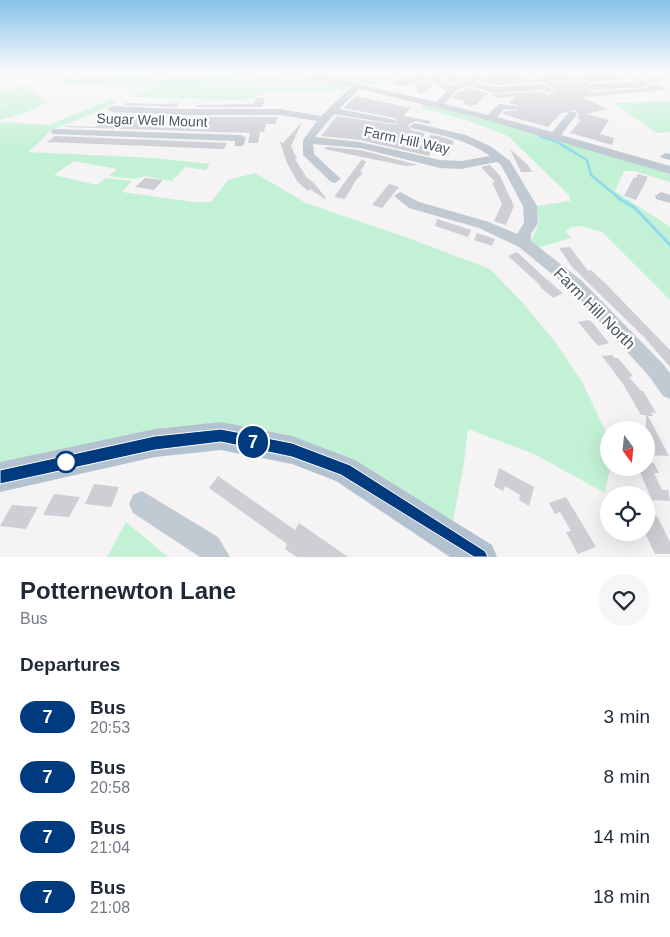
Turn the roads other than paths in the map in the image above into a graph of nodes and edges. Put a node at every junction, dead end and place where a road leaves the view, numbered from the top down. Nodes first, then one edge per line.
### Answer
1 (346, 97) edge
2 (408, 97) edge
3 (446, 97) edge
4 (440, 104) junction
5 (512, 108) dead end
6 (112, 109) dead end
7 (333, 111) junction
8 (181, 112) junction
9 (572, 114) dead end
10 (491, 117) junction
11 (324, 119) junction
12 (391, 122) dead end
13 (415, 126) dead end
14 (56, 132) dead end
15 (555, 135) junction
16 (162, 136) junction
17 (308, 140) junction
18 (239, 144) dead end
19 (499, 158) junction
20 (668, 162) edge
21 (335, 179) dead end
22 (400, 196) dead end
23 (524, 243) junction
24 (670, 389) edge
25 (0, 477) edge
26 (142, 504) dead end
27 (216, 557) edge
28 (480, 557) edge

1 - 7 street
2 - 4 street
3 - 4 street
4 - 10 street
5 - 10 street
6 - 8 street
7 - 11 street
7 - 12 street
8 - 11 street
8 - 16 street
9 - 15 street
10 - 15 street
11 - 17 street
13 - 19 street
14 - 16 street, Sugar Well Mount
15 - 20 street
16 - 18 street, Sugar Well Mount
17 - 19 street, Farm Hill Way
17 - 21 street
19 - 23 street
22 - 23 street, Farm Hill North
23 - 24 street, Farm Hill North
25 - 28 main road
26 - 27 street

